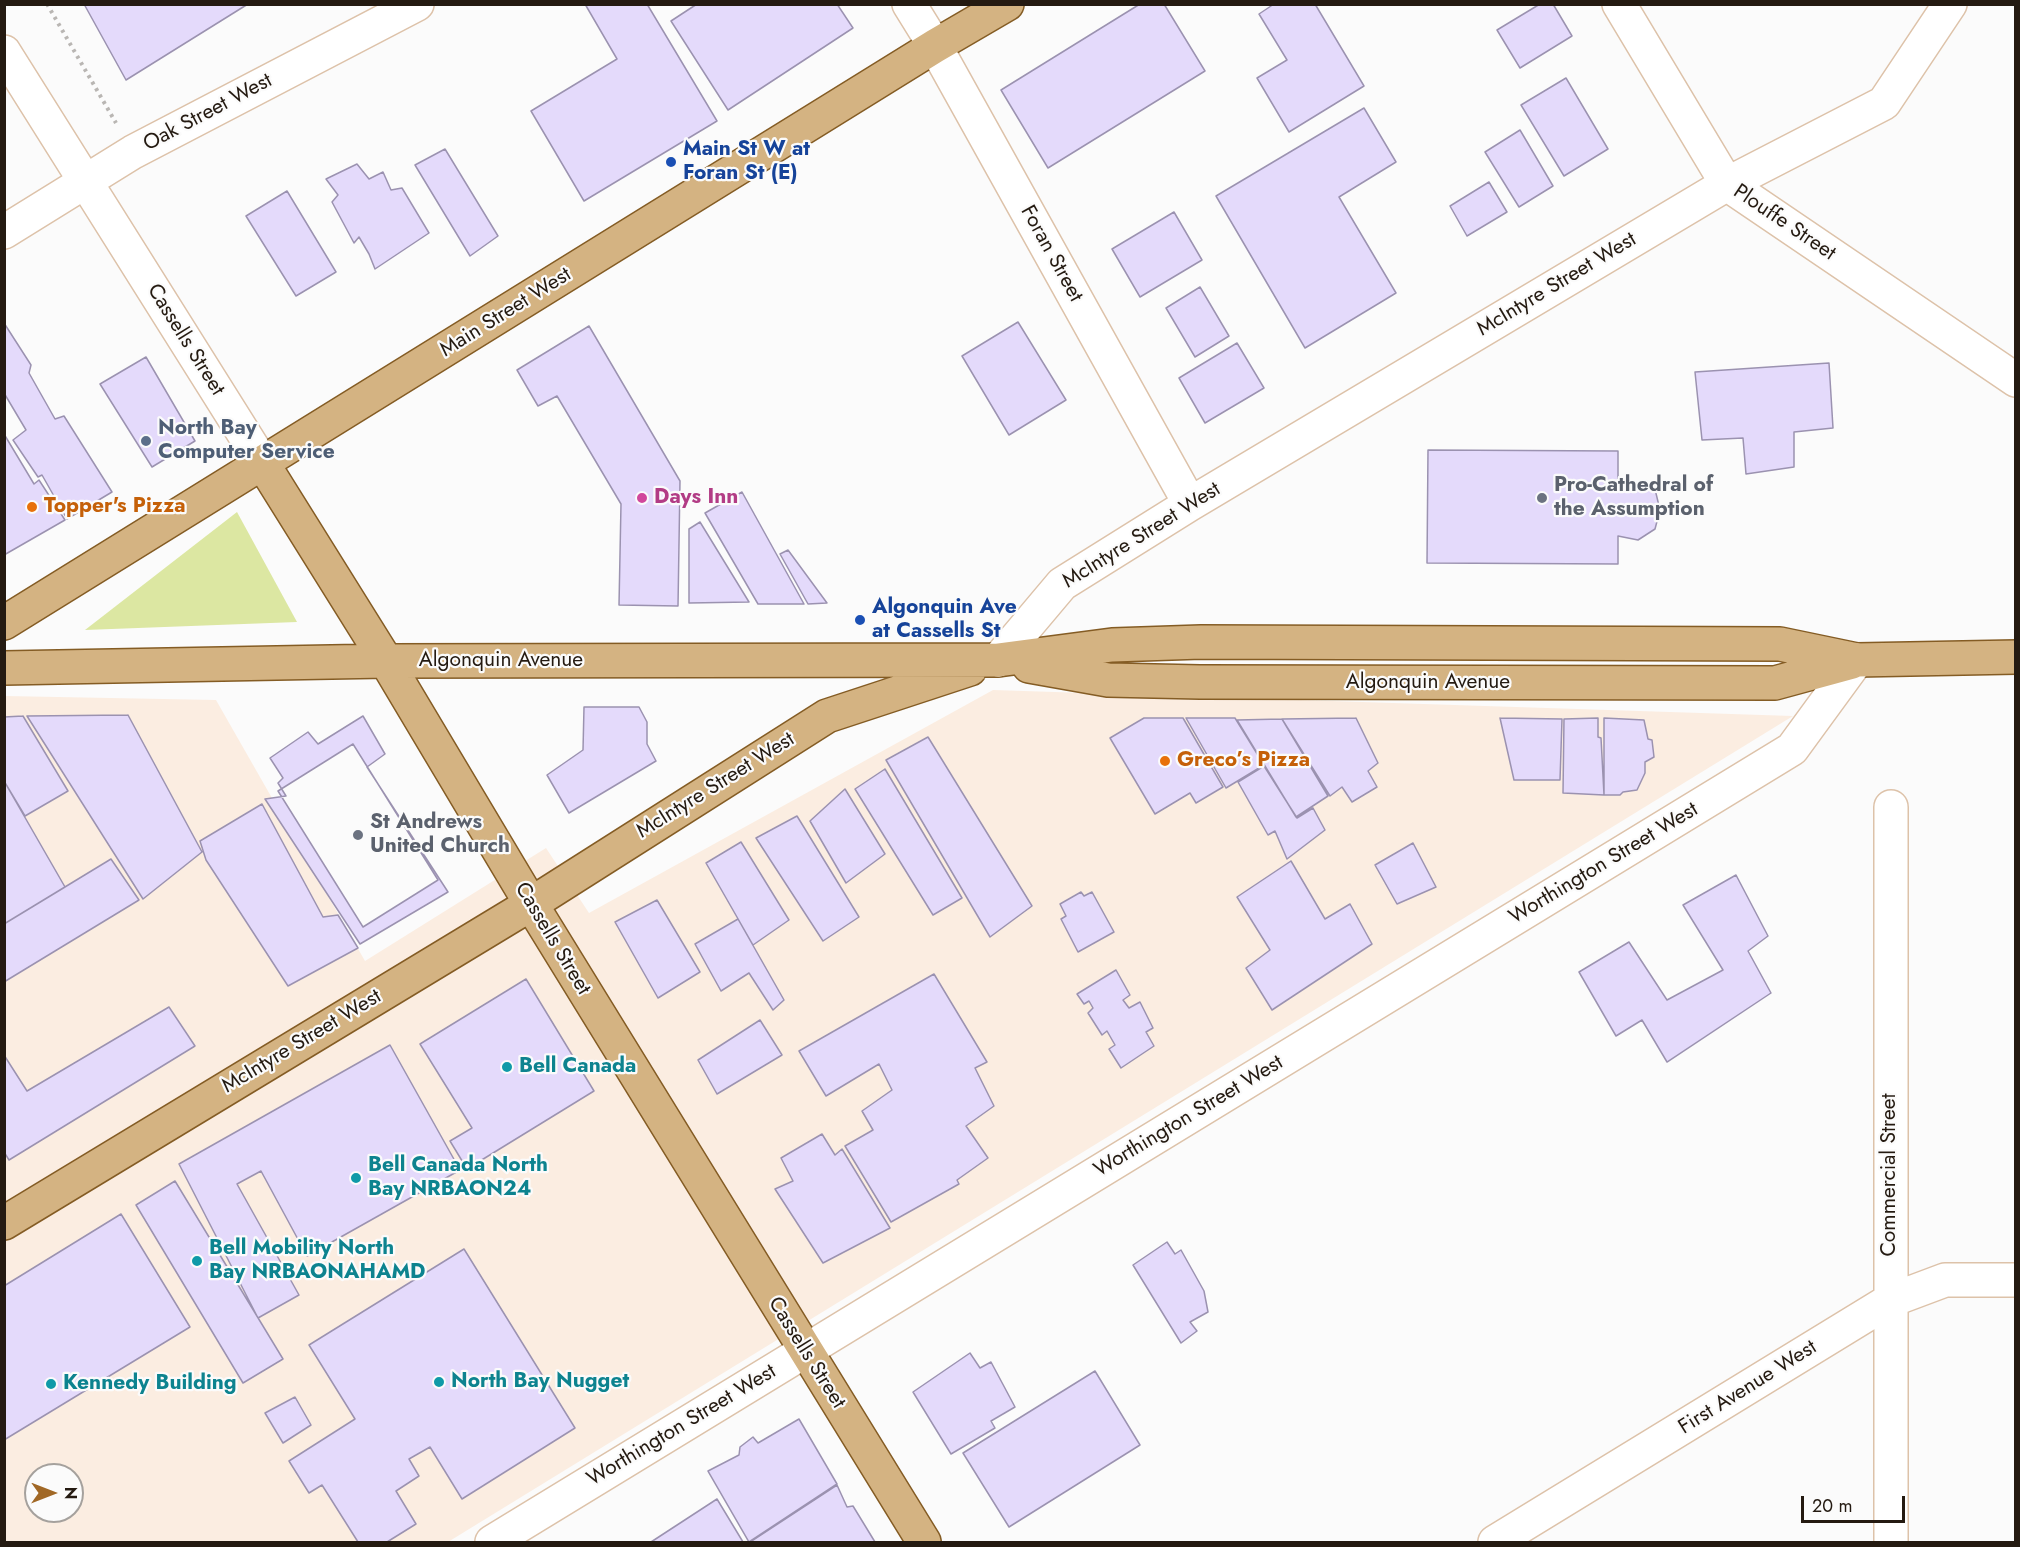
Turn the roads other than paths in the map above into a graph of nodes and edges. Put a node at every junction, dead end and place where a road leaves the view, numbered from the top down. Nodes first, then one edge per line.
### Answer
1 (417, 4) edge
2 (909, 4) edge
3 (1007, 4) edge
4 (1619, 4) edge
5 (1950, 4) edge
6 (935, 46) junction
7 (4, 52) edge
8 (86, 182) junction
9 (1727, 184) junction
10 (4, 232) edge
11 (2016, 380) edge
12 (263, 464) junction
13 (1190, 504) junction
14 (4, 623) edge
15 (2016, 657) edge
16 (998, 660) junction
17 (1857, 660) junction
18 (386, 661) junction
19 (4, 668) edge
20 (1891, 807) dead end
21 (531, 904) junction
22 (4, 1223) edge
23 (2016, 1280) edge
24 (1889, 1301) junction
25 (805, 1351) junction
26 (492, 1542) edge
27 (924, 1542) edge
28 (1495, 1542) edge
29 (1891, 1542) edge

1 - 8 street, Oak Street West
2 - 6 street, Foran Street
3 - 6 main road, Main Street West
4 - 9 street, Plouffe Street
5 - 9 street, McIntyre Street West
6 - 12 main road, Main Street West
6 - 13 street, Foran Street
7 - 8 street, Cassells Street
8 - 10 street, Oak Street West
8 - 12 street, Cassells Street
9 - 11 street, Plouffe Street
9 - 13 street, McIntyre Street West
12 - 14 main road, Main Street West
12 - 18 main road, Cassells Street
13 - 16 street, McIntyre Street West
15 - 17 main road, Algonquin Avenue
16 - 17 main road, Algonquin Avenue
16 - 18 main road, Algonquin Avenue
16 - 21 main road, McIntyre Street West
17 - 25 street, Worthington Street West
18 - 19 main road, Algonquin Avenue
18 - 21 main road, Cassells Street
20 - 24 street, Commercial Street
21 - 22 main road, McIntyre Street West
21 - 25 main road, Cassells Street
23 - 24 street, First Avenue West
24 - 28 street, First Avenue West
24 - 29 street, Commercial Street
25 - 26 street, Worthington Street West
25 - 27 main road, Cassells Street

